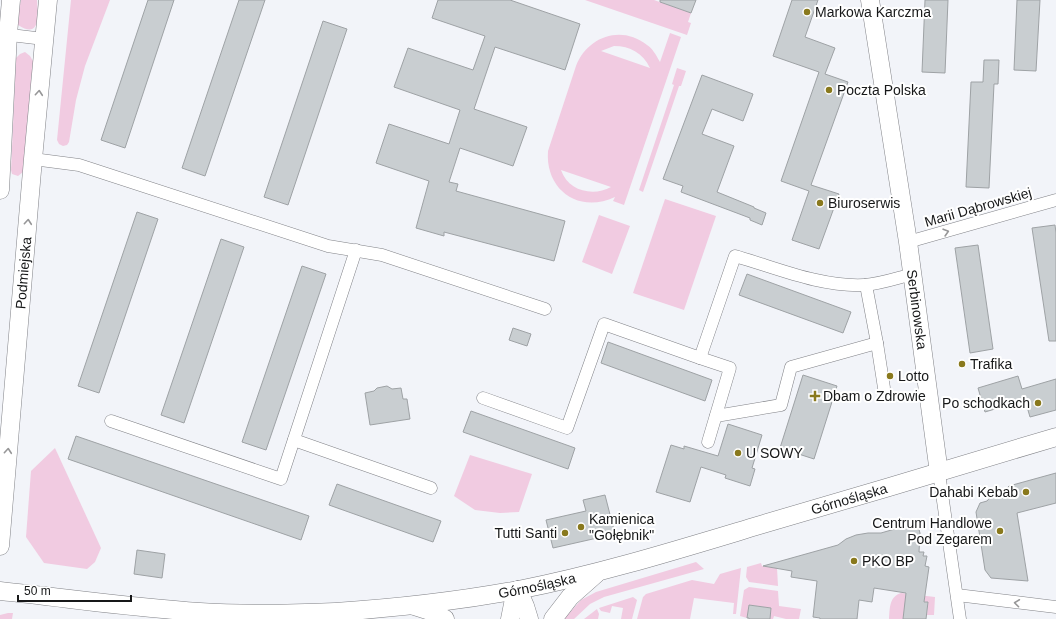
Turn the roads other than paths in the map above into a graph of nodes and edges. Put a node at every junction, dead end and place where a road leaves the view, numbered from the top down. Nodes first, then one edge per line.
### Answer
1 (12, 0) edge
2 (48, 0) edge
3 (870, 0) edge
4 (4, 34) edge
5 (44, 39) junction
6 (33, 159) junction
7 (0, 190) edge
8 (1056, 200) edge
9 (908, 242) junction
10 (356, 250) junction
11 (913, 274) junction
12 (866, 284) junction
13 (546, 309) dead end
14 (877, 343) junction
15 (700, 358) junction
16 (884, 388) dead end
17 (483, 398) dead end
18 (716, 416) junction
19 (111, 421) dead end
20 (1056, 437) edge
21 (294, 440) junction
22 (708, 442) dead end
23 (939, 472) junction
24 (431, 488) dead end
25 (0, 546) edge
26 (598, 572) junction
27 (518, 590) junction
28 (0, 591) edge
29 (957, 595) junction
30 (412, 605) junction
31 (1056, 608) edge
32 (445, 619) edge
33 (510, 619) edge
34 (529, 619) edge
35 (552, 619) edge
36 (960, 619) edge

1 - 4 main road
2 - 5 main road, Podmiejska
3 - 9 main road, Serbinowska
4 - 5 street
4 - 7 main road
6 -> 5 main road, Podmiejska
6 - 10 street
25 -> 6 main road, Podmiejska
9 -> 8 street, Marii Dąbrowskiej
9 - 11 main road, Serbinowska
10 - 13 street
10 - 21 street
11 - 12 street
11 - 23 main road, Serbinowska
12 - 14 street
12 - 15 street
14 - 16 street
14 - 18 street
15 - 17 street
15 - 18 street
18 - 22 street
19 - 21 street
20 - 23 main road, Górnośląska
21 - 24 street
23 - 26 main road, Górnośląska
23 - 29 street, Serbinowska
26 - 27 main road, Górnośląska
26 - 35 main road
27 - 30 main road, Górnośląska
27 - 33 main road
27 - 34 main road
28 - 30 main road, Górnośląska
31 -> 29 street
29 - 36 street, Serbinowska
30 - 32 main road

